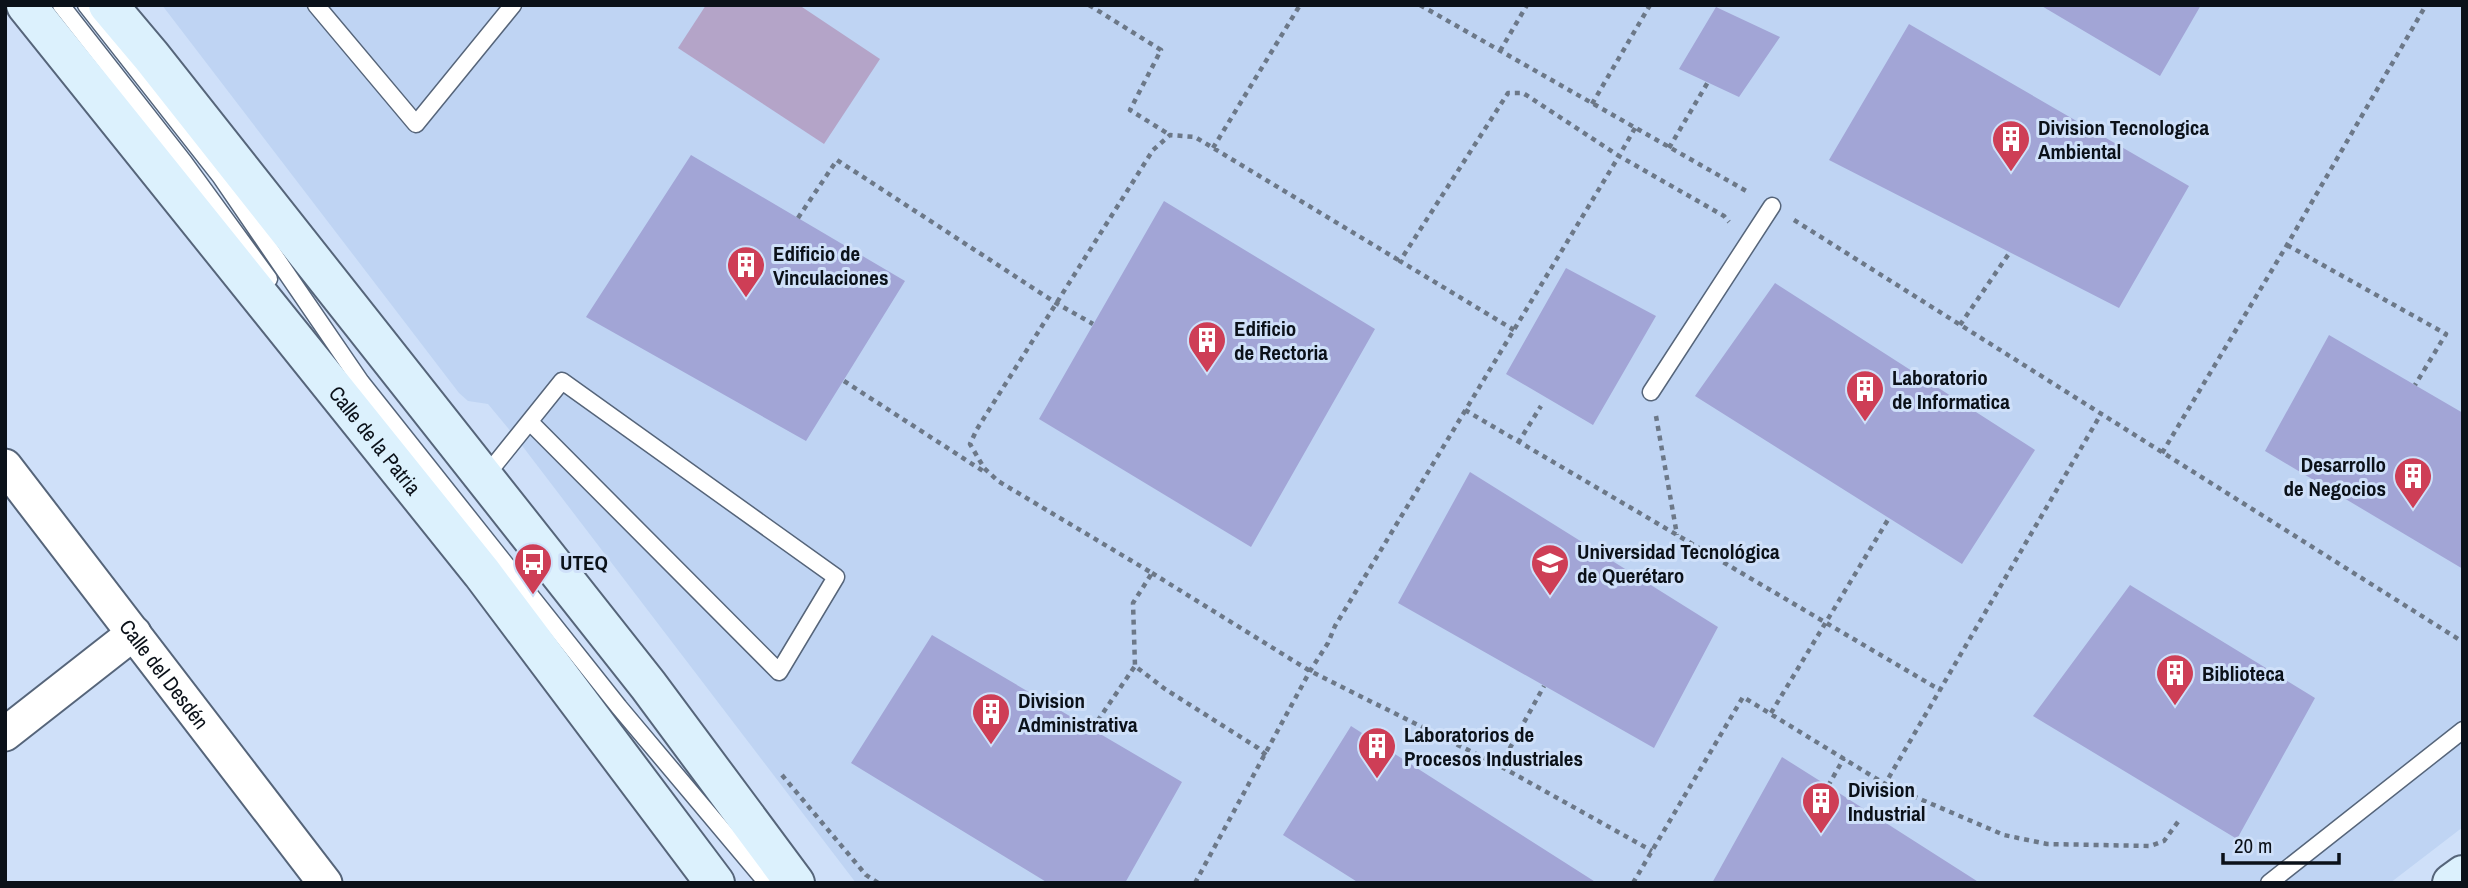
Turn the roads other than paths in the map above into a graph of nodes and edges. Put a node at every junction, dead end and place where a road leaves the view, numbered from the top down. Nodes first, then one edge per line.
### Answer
1 (26, 5) edge
2 (61, 5) edge
3 (86, 5) edge
4 (108, 5) edge
5 (316, 5) edge
6 (513, 5) edge
7 (1778, 210) road end
8 (279, 293) dead end
9 (295, 314) dead end
10 (1651, 392) dead end
11 (530, 422) junction
12 (5, 466) edge
13 (484, 478) junction
14 (134, 633) junction
15 (2463, 730) edge
16 (5, 734) edge
17 (2463, 875) edge
18 (325, 883) edge
19 (715, 883) edge
20 (734, 883) edge
21 (767, 883) edge
22 (795, 883) edge
23 (2269, 883) edge
24 (2452, 883) edge

1 - 19 street, Calle de la Patria
2 - 8 lane
3 - 21 lane
4 - 13 street
5 - 6 lane
7 - 10 lane
9 - 20 lane
11 - 11 lane
11 - 13 lane
12 - 14 street, Calle del Desdén
13 - 22 street
14 - 16 street
14 - 18 street, Calle del Desdén
15 - 23 lane
17 - 24 street

